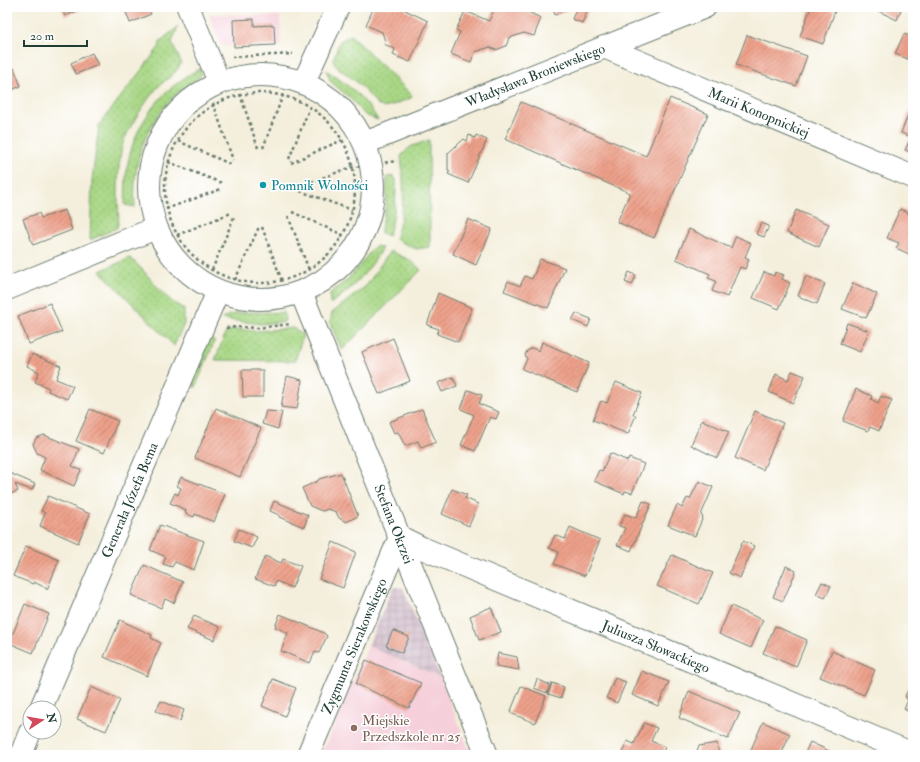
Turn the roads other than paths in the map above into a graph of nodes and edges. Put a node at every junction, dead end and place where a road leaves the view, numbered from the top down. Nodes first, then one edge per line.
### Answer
1 (188, 7) edge
2 (338, 7) edge
3 (705, 7) edge
4 (604, 47) junction
5 (219, 82) junction
6 (304, 82) junction
7 (365, 143) junction
8 (913, 177) edge
9 (156, 228) junction
10 (9, 283) edge
11 (226, 286) junction
12 (301, 292) junction
13 (400, 537) junction
14 (45, 700) edge
15 (27, 740) edge
16 (913, 754) edge
17 (21, 755) edge
18 (308, 755) edge
19 (487, 755) edge

1 - 5 street
2 - 6 street
3 - 4 street, Władysława Broniewskiego
4 - 7 street, Władysława Broniewskiego
4 - 8 street, Marii Konopnickiej
5 - 6 street
5 - 9 street
6 - 7 street
7 - 12 street
9 - 10 street
9 - 11 street
11 - 12 street
11 - 14 street, Generała Józefa Bema
12 - 13 street, Stefana Okrzei
13 - 16 street, Juliusza Słowackiego
13 - 18 street, Zygmunta Sierakowskiego
13 - 19 street, Stefana Okrzei
15 - 17 street

